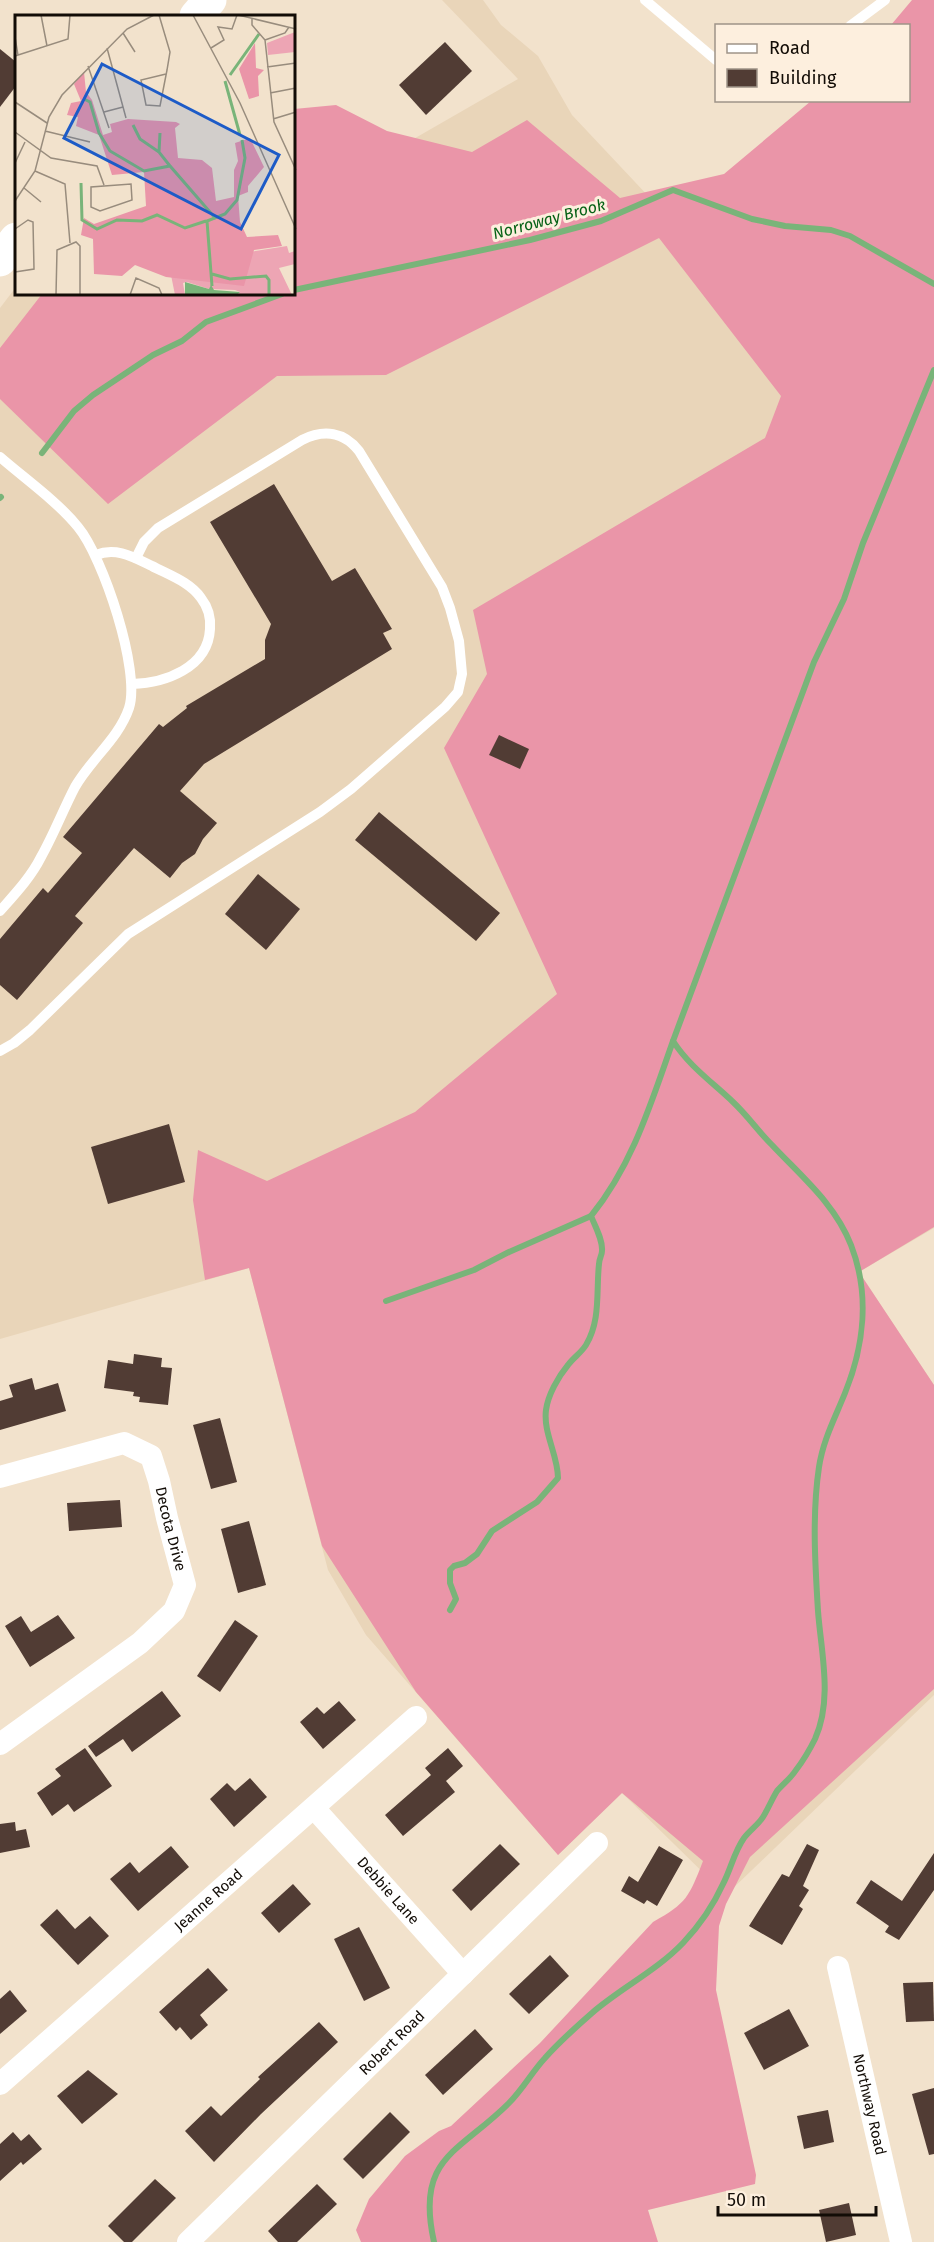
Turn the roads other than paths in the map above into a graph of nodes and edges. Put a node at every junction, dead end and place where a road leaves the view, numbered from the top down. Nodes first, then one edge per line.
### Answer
1 (210, 0) edge
2 (645, 0) edge
3 (885, 0) edge
4 (197, 15) edge
5 (853, 24) edge
6 (715, 58) edge
7 (15, 240) edge
8 (0, 260) edge
9 (0, 457) edge
10 (96, 555) junction
11 (136, 558) junction
12 (132, 684) junction
13 (0, 911) edge
14 (0, 1051) edge
15 (0, 1477) edge
16 (416, 1717) dead end
17 (0, 1744) edge
18 (314, 1808) junction
19 (597, 1843) dead end
20 (838, 1967) dead end
21 (463, 1974) junction
22 (0, 2084) edge
23 (188, 2242) edge
24 (901, 2242) edge

1 - 4 main road
2 - 6 lane
3 - 5 lane
7 - 8 main road
9 - 10 lane
10 - 11 lane
10 - 12 lane
11 - 12 lane
11 - 14 lane
12 - 13 lane
15 - 17 street, Decota Drive
16 - 18 street, Jeanne Road
18 - 21 street, Debbie Lane
18 - 22 street, Jeanne Road
19 - 21 street, Robert Road
20 - 24 street, Northway Road
21 - 23 street, Robert Road

